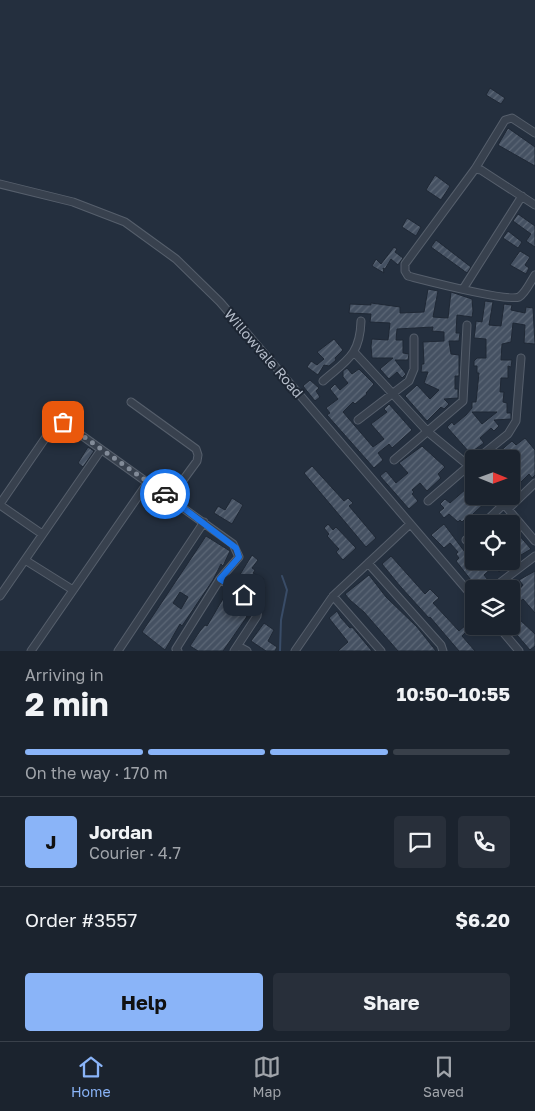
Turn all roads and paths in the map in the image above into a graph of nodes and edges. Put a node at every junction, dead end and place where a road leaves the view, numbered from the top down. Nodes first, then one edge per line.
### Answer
1 (535, 133) edge
2 (475, 169) junction
3 (0, 184) edge
4 (522, 196) junction
5 (535, 205) edge
6 (535, 275) edge
7 (463, 289) junction
8 (361, 321) dead end
9 (467, 325) dead end
10 (414, 338) dead end
11 (355, 353) junction
12 (521, 358) dead end
13 (324, 381) dead end
14 (394, 394) junction
15 (131, 402) dead end
16 (358, 420) dead end
17 (428, 432) junction
18 (101, 450) junction
19 (488, 450) edge
20 (394, 460) dead end
21 (465, 460) edge
22 (465, 471) edge
23 (148, 482) junction
24 (535, 483) edge
25 (170, 498) junction
26 (428, 501) dead end
27 (0, 505) edge
28 (506, 506) junction
29 (494, 515) edge
30 (204, 522) junction
31 (410, 524) junction
32 (42, 534) junction
33 (535, 541) edge
34 (535, 556) edge
35 (25, 560) junction
36 (368, 563) junction
37 (220, 579) junction
38 (504, 580) edge
39 (465, 588) edge
40 (73, 590) junction
41 (0, 596) edge
42 (333, 596) junction
43 (506, 635) edge
44 (236, 648) edge
45 (31, 651) edge
46 (118, 651) edge
47 (178, 651) edge
48 (246, 651) edge
49 (295, 651) edge
50 (381, 651) edge
51 (442, 651) edge
52 (519, 651) edge

1 - 2 street
2 - 4 street
2 - 7 street
3 - 31 street, Willowvale Road
4 - 5 street
4 - 7 street
6 - 7 street
8 - 11 street
9 - 17 street
10 - 14 street
11 - 13 street
11 - 14 street
12 - 19 street
14 - 16 street
14 - 17 street
15 - 25 street
17 - 20 street
17 - 21 street
18 - 23 street
18 - 27 street
18 - 32 street
22 - 26 street
23 - 25 street
23 - 40 street
24 - 28 street
25 - 30 street
27 - 32 street
28 - 29 street
28 - 33 street
30 - 37 street
30 - 46 street
31 - 36 street
31 - 39 street, Willowvale Road
32 - 35 street
34 - 38 street
35 - 40 street
35 - 41 street
36 - 42 street
36 - 51 street
37 - 44 street
37 - 47 street
40 - 45 street
42 - 49 street
42 - 50 street
43 - 52 street
44 - 48 street

